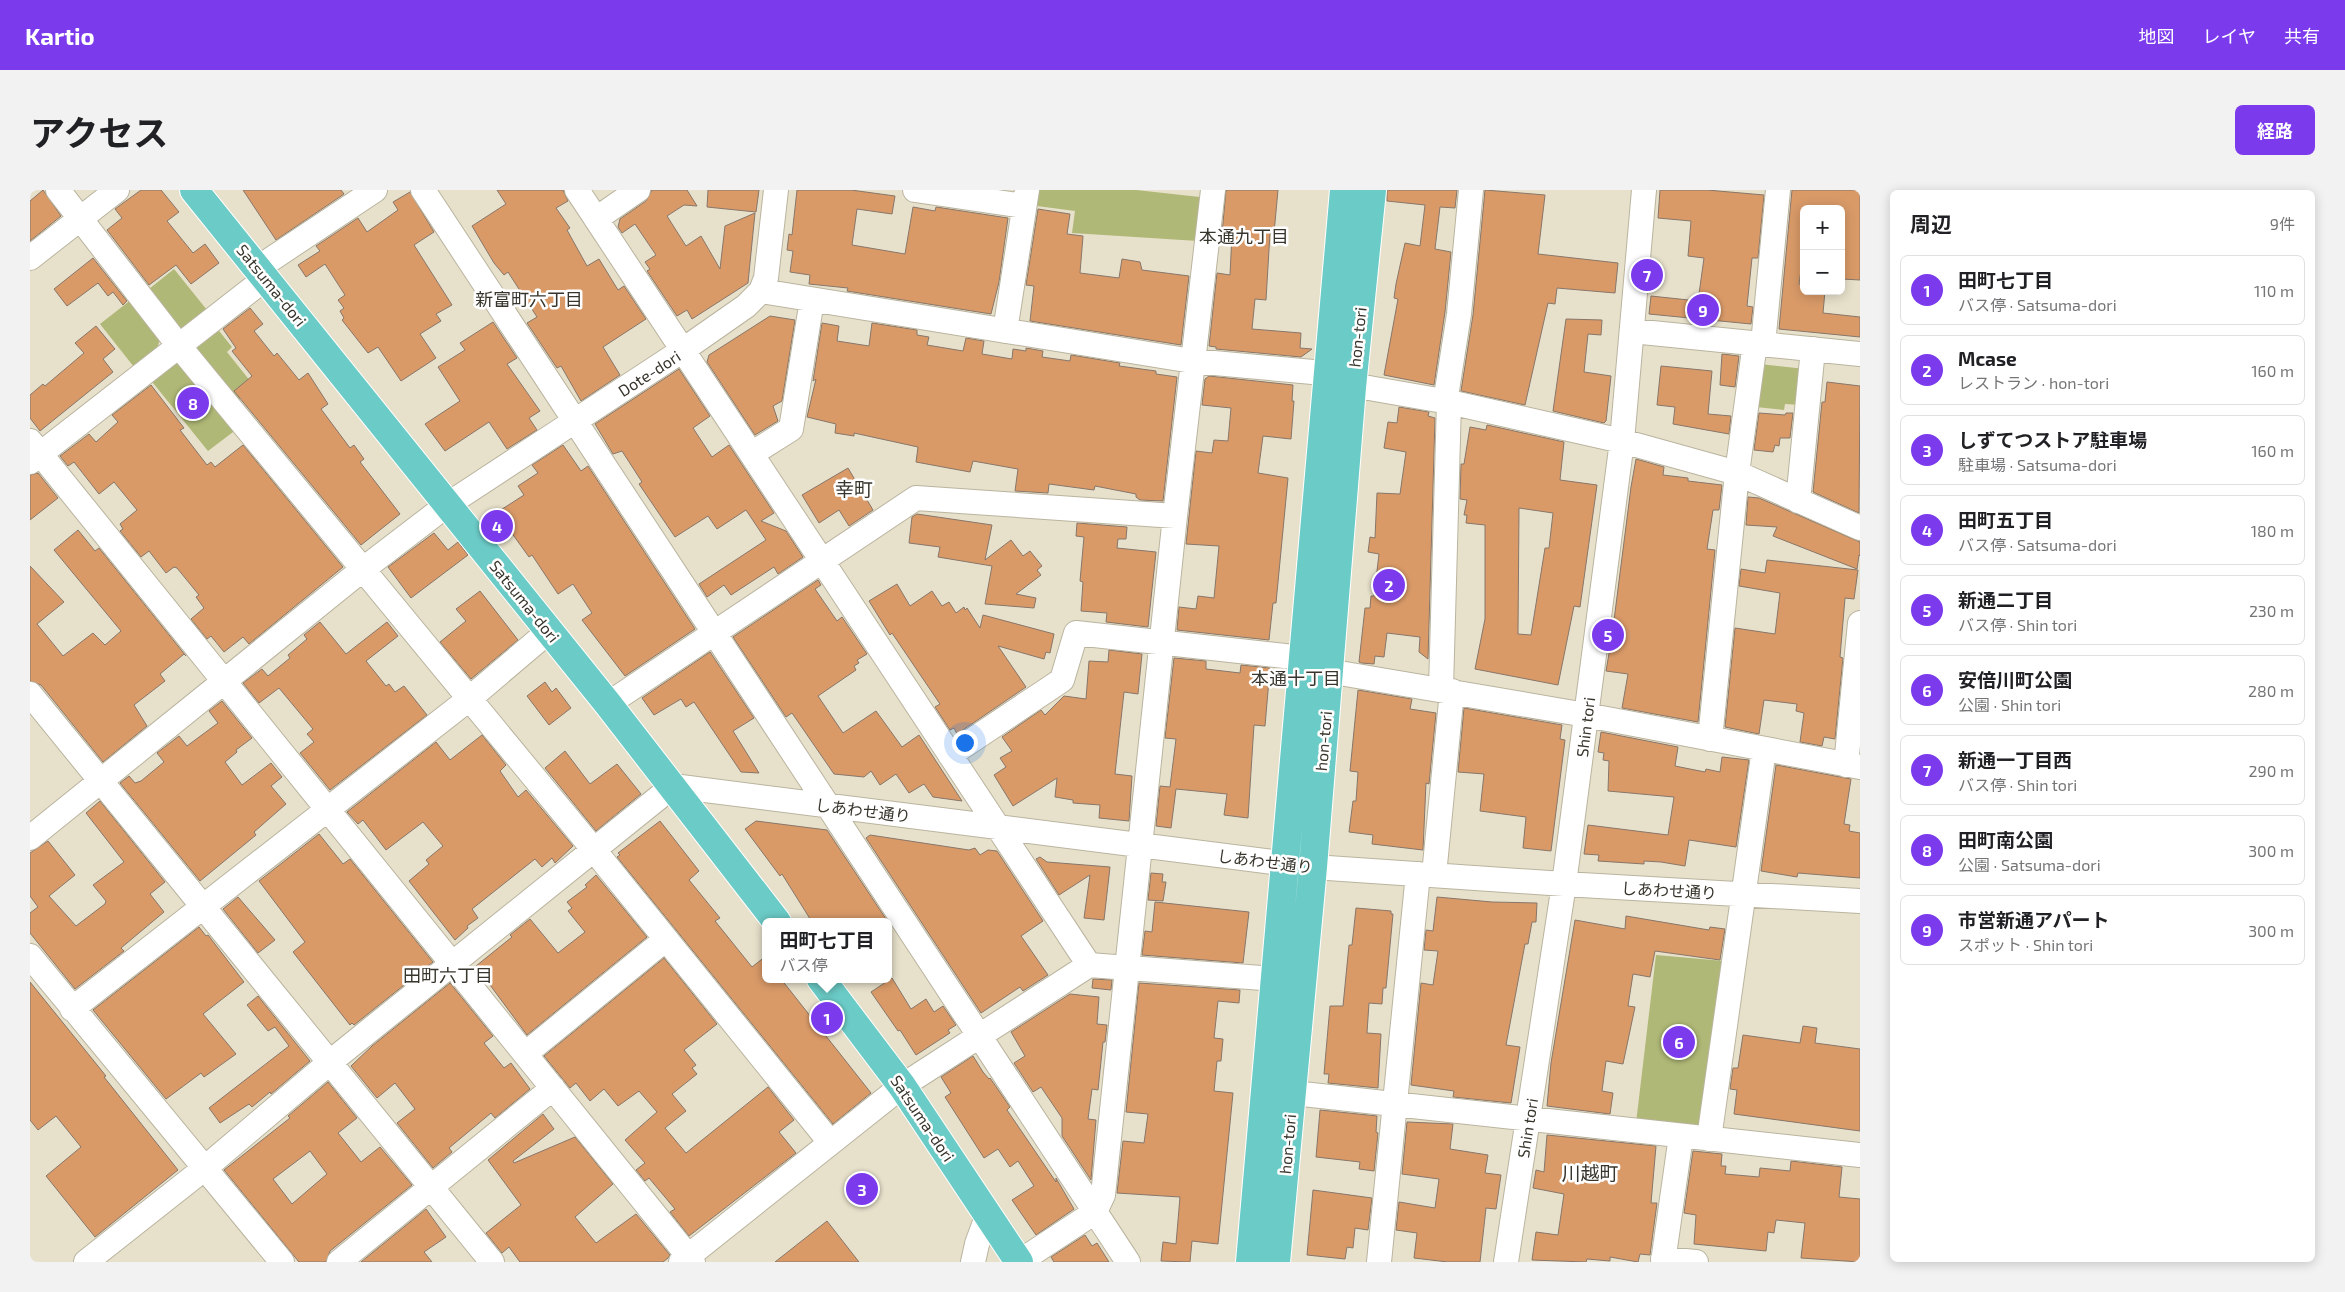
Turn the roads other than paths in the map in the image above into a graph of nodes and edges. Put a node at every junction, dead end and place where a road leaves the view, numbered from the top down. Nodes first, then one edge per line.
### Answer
1 (58, 190) edge
2 (117, 190) edge
3 (194, 190) edge
4 (375, 190) edge
5 (423, 190) edge
6 (577, 190) edge
7 (638, 190) edge
8 (776, 190) edge
9 (914, 190) edge
10 (1213, 190) edge
11 (1344, 190) edge
12 (1372, 190) edge
13 (1471, 190) edge
14 (1644, 190) edge
15 (1778, 190) edge
16 (1026, 198) edge
17 (81, 218) junction
18 (596, 219) junction
19 (30, 258) edge
20 (262, 273) junction
21 (761, 291) junction
22 (812, 300) junction
23 (1632, 330) junction
24 (1005, 331) junction
25 (1759, 344) junction
26 (179, 346) junction
27 (1813, 349) junction
28 (683, 350) junction
29 (1860, 354) edge
30 (1192, 362) junction
31 (1339, 380) junction
32 (1447, 403) junction
33 (574, 422) junction
34 (1622, 442) junction
35 (33, 452) edge
36 (752, 452) junction
37 (1737, 473) junction
38 (1798, 500) junction
39 (447, 505) junction
40 (1175, 516) junction
41 (1860, 528) edge
42 (822, 561) junction
43 (362, 570) junction
44 (1860, 623) edge
45 (549, 631) junction
46 (713, 633) junction
47 (1161, 642) junction
48 (1302, 662) junction
49 (1329, 671) junction
50 (224, 682) junction
51 (1447, 690) junction
52 (30, 694) edge
53 (468, 698) junction
54 (608, 704) junction
55 (1586, 715) junction
56 (1710, 739) junction
57 (1764, 749) junction
58 (950, 755) junction
59 (1853, 766) edge
60 (100, 781) junction
61 (673, 786) junction
62 (828, 806) junction
63 (326, 808) junction
64 (998, 828) junction
65 (30, 838) edge
66 (1140, 846) junction
67 (594, 850) junction
68 (1285, 864) junction
69 (1312, 867) junction
70 (1426, 874) junction
71 (1564, 884) junction
72 (1744, 894) junction
73 (1860, 901) edge
74 (203, 908) junction
75 (774, 918) edge
76 (666, 939) junction
77 (30, 956) edge
78 (452, 964) junction
79 (1089, 965) junction
80 (1128, 969) junction
81 (1276, 979) junction
82 (824, 983) edge
83 (72, 1009) junction
84 (979, 1035) junction
85 (526, 1054) junction
86 (329, 1063) junction
87 (902, 1086) junction
88 (553, 1088) junction
89 (1278, 1092) junction
90 (1395, 1106) junction
91 (1528, 1121) junction
92 (1681, 1136) junction
93 (1709, 1139) junction
94 (830, 1142) junction
95 (1860, 1155) edge
96 (205, 1168) junction
97 (431, 1188) junction
98 (1095, 1212) junction
99 (988, 1214) junction
100 (687, 1260) edge
101 (1663, 1260) edge
102 (86, 1262) edge
103 (282, 1262) edge
104 (339, 1262) edge
105 (492, 1262) edge
106 (973, 1262) edge
107 (1019, 1262) edge
108 (1128, 1262) edge
109 (1250, 1262) edge
110 (1276, 1262) edge
111 (1379, 1262) edge
112 (1506, 1262) edge
113 (1696, 1262) edge

1 - 17 street
2 - 17 street
3 - 20 main road, Satsuma-dori
4 - 20 street
5 - 33 street
6 - 18 street
7 - 18 street
8 - 21 street
9 - 16 street
10 - 30 street
11 - 31 main road, hon-tori
12 - 31 main road, hon-tori
13 - 32 street
14 - 23 street, Shin tori
15 - 25 street
16 - 24 street
17 - 19 street
17 - 26 street
18 - 28 street
20 - 26 street
20 - 39 main road, Satsuma-dori
21 - 22 street
21 - 28 street, Dote-dori
22 - 24 street
22 - 36 street
23 - 25 street
23 - 34 street, Shin tori
24 - 30 street
25 - 27 street
25 - 37 street
26 - 35 street
26 - 43 street
27 - 29 street
27 - 38 street
28 - 33 street, Dote-dori
28 - 36 street
30 - 31 street
30 - 40 street
31 - 32 street
31 - 48 main road, hon-tori
31 - 49 main road, hon-tori
32 - 34 street
32 - 51 street
33 - 39 street, Dote-dori
33 - 46 street
34 - 37 street
34 - 55 street, Shin tori
35 - 50 street
36 - 42 street
37 - 38 street
37 - 56 street
38 - 41 street
39 - 43 street, Dote-dori
39 - 45 main road, Satsuma-dori
40 - 42 street
40 - 47 street
42 - 46 street
42 - 58 street
43 - 50 street, Dote-dori
43 - 53 street
44 - 59 street
45 - 53 street
45 - 54 main road, Satsuma-dori
46 - 54 street
46 - 62 street
47 - 48 street
47 - 58 street
47 - 66 street
48 - 49 street
48 - 68 main road, hon-tori
49 - 51 street
49 - 69 main road, hon-tori
50 - 60 street, Dote-dori
50 - 63 street
51 - 55 street
51 - 70 street
52 - 60 street
53 - 63 street
53 - 67 street
54 - 61 main road, Satsuma-dori
55 - 56 street
55 - 71 street, Shin tori
56 - 57 street
57 - 59 street
57 - 72 street
58 - 64 street
60 - 65 street, Dote-dori
60 - 74 street
61 - 62 street, しあわせ通り
61 - 67 street
61 - 75 main road, Satsuma-dori
62 - 64 street, しあわせ通り
62 - 84 street
63 - 74 street
63 - 78 street
64 - 66 street, しあわせ通り
64 - 79 street
66 - 68 street, しあわせ通り
66 - 80 street
67 - 76 street
67 - 78 street
68 - 69 street, しあわせ通り
68 - 81 main road, hon-tori
69 - 70 street, しあわせ通り
69 - 89 main road, hon-tori
70 - 71 street, しあわせ通り
70 - 90 street
71 - 72 street, しあわせ通り
71 - 91 street, Shin tori
72 - 73 street, しあわせ通り
72 - 93 street
74 - 83 street
74 - 86 street
76 - 85 street
76 - 94 street
77 - 83 street
78 - 85 street
78 - 86 street
79 - 80 street
79 - 84 street
80 - 81 street
80 - 98 street
81 - 89 main road, hon-tori
82 - 87 main road, Satsuma-dori
83 - 96 street
84 - 87 street
84 - 98 street
85 - 88 street
86 - 96 street
86 - 97 street
87 - 94 street
87 - 99 main road, Satsuma-dori
88 - 97 street
88 - 100 street
89 - 90 street
89 - 109 main road, hon-tori
89 - 110 main road, hon-tori
90 - 91 street
90 - 111 street
91 - 92 street
91 - 112 street, Shin tori
92 - 93 street
92 - 101 street
93 - 95 street
94 - 100 street
96 - 102 street
96 - 103 street
97 - 104 street
97 - 105 street
98 - 107 street
98 - 108 street
99 - 106 street
99 - 107 main road, Satsuma-dori
101 - 113 street

